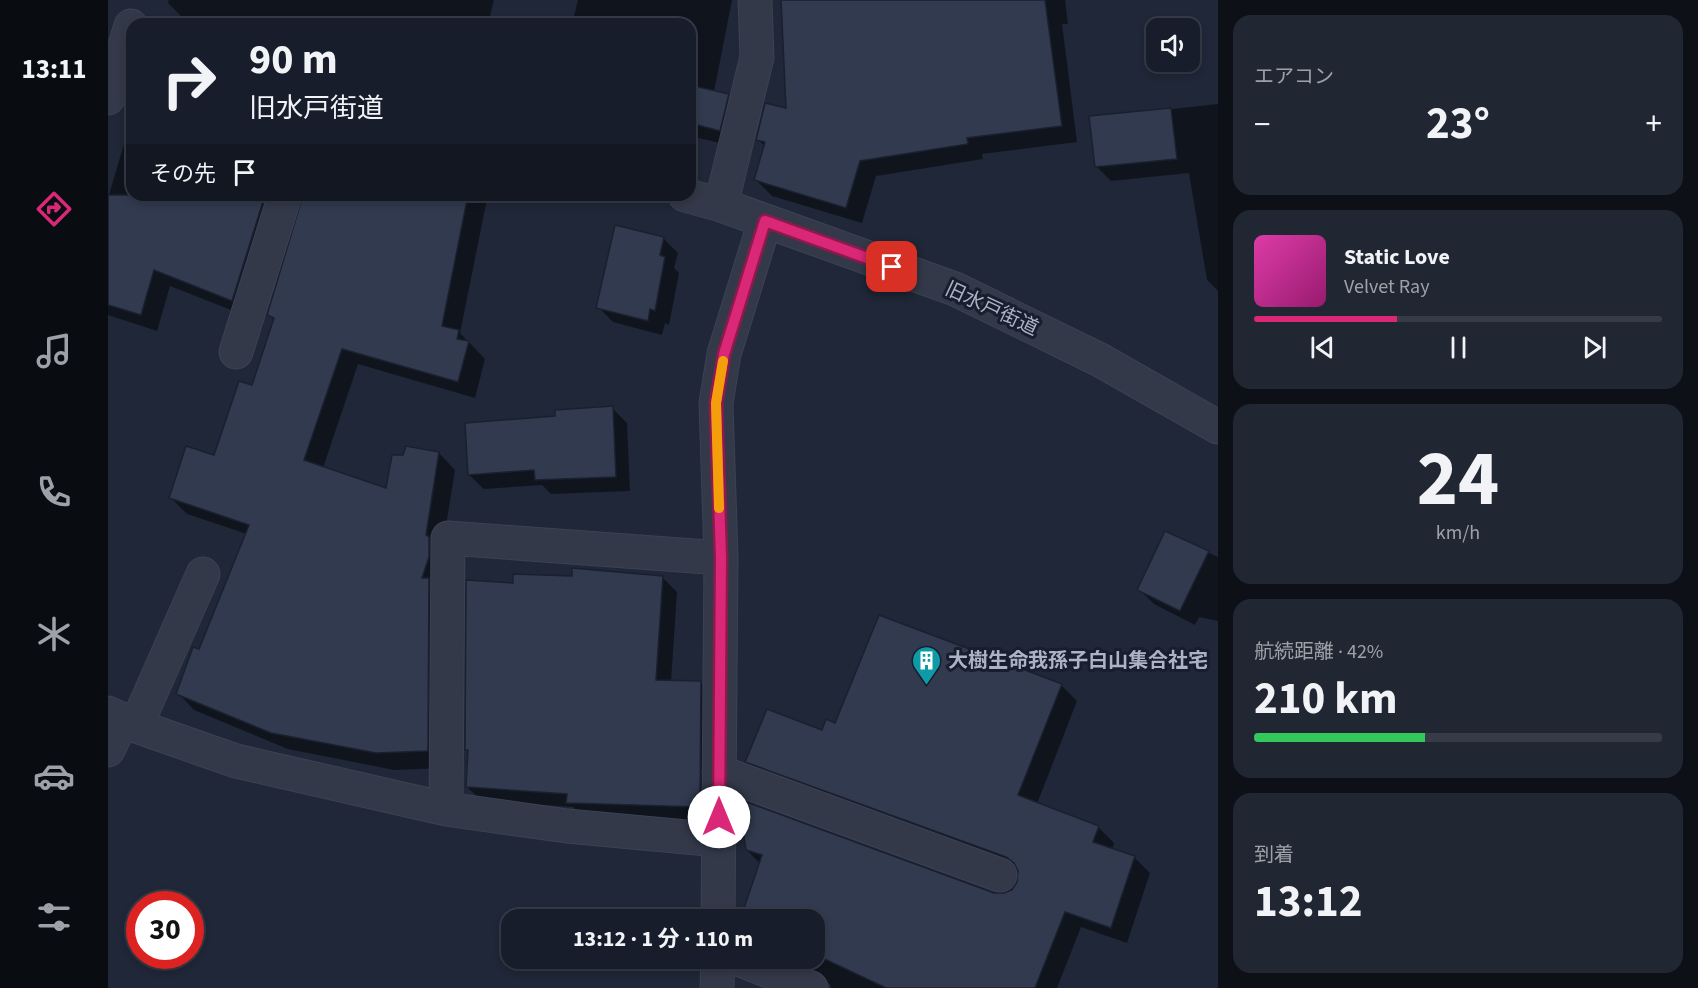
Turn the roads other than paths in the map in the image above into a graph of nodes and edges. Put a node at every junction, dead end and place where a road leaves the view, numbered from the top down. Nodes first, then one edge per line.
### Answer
1 (755, 0) edge
2 (124, 24) edge
3 (108, 98) edge
4 (696, 198) edge
5 (283, 201) edge
6 (721, 205) junction
7 (765, 221) junction
8 (236, 352) dead end
9 (1218, 428) edge
10 (721, 558) junction
11 (203, 574) dead end
12 (122, 719) edge
13 (108, 750) edge
14 (719, 772) junction
15 (446, 808) junction
16 (719, 840) junction
17 (1000, 875) dead end
18 (718, 909) edge
19 (718, 969) edge
20 (764, 969) edge
21 (717, 988) edge
22 (811, 988) edge

1 - 6 street
2 - 3 street
4 - 6 street, 旧水戸街道
5 - 8 street
6 - 7 street, 旧水戸街道
7 - 9 street, 旧水戸街道
7 - 10 street
10 - 14 street
10 - 15 street
11 - 12 street
12 - 13 street
12 - 15 street
14 - 16 street
14 - 17 street
15 - 16 street
16 - 18 street
19 - 21 street
20 - 22 street

